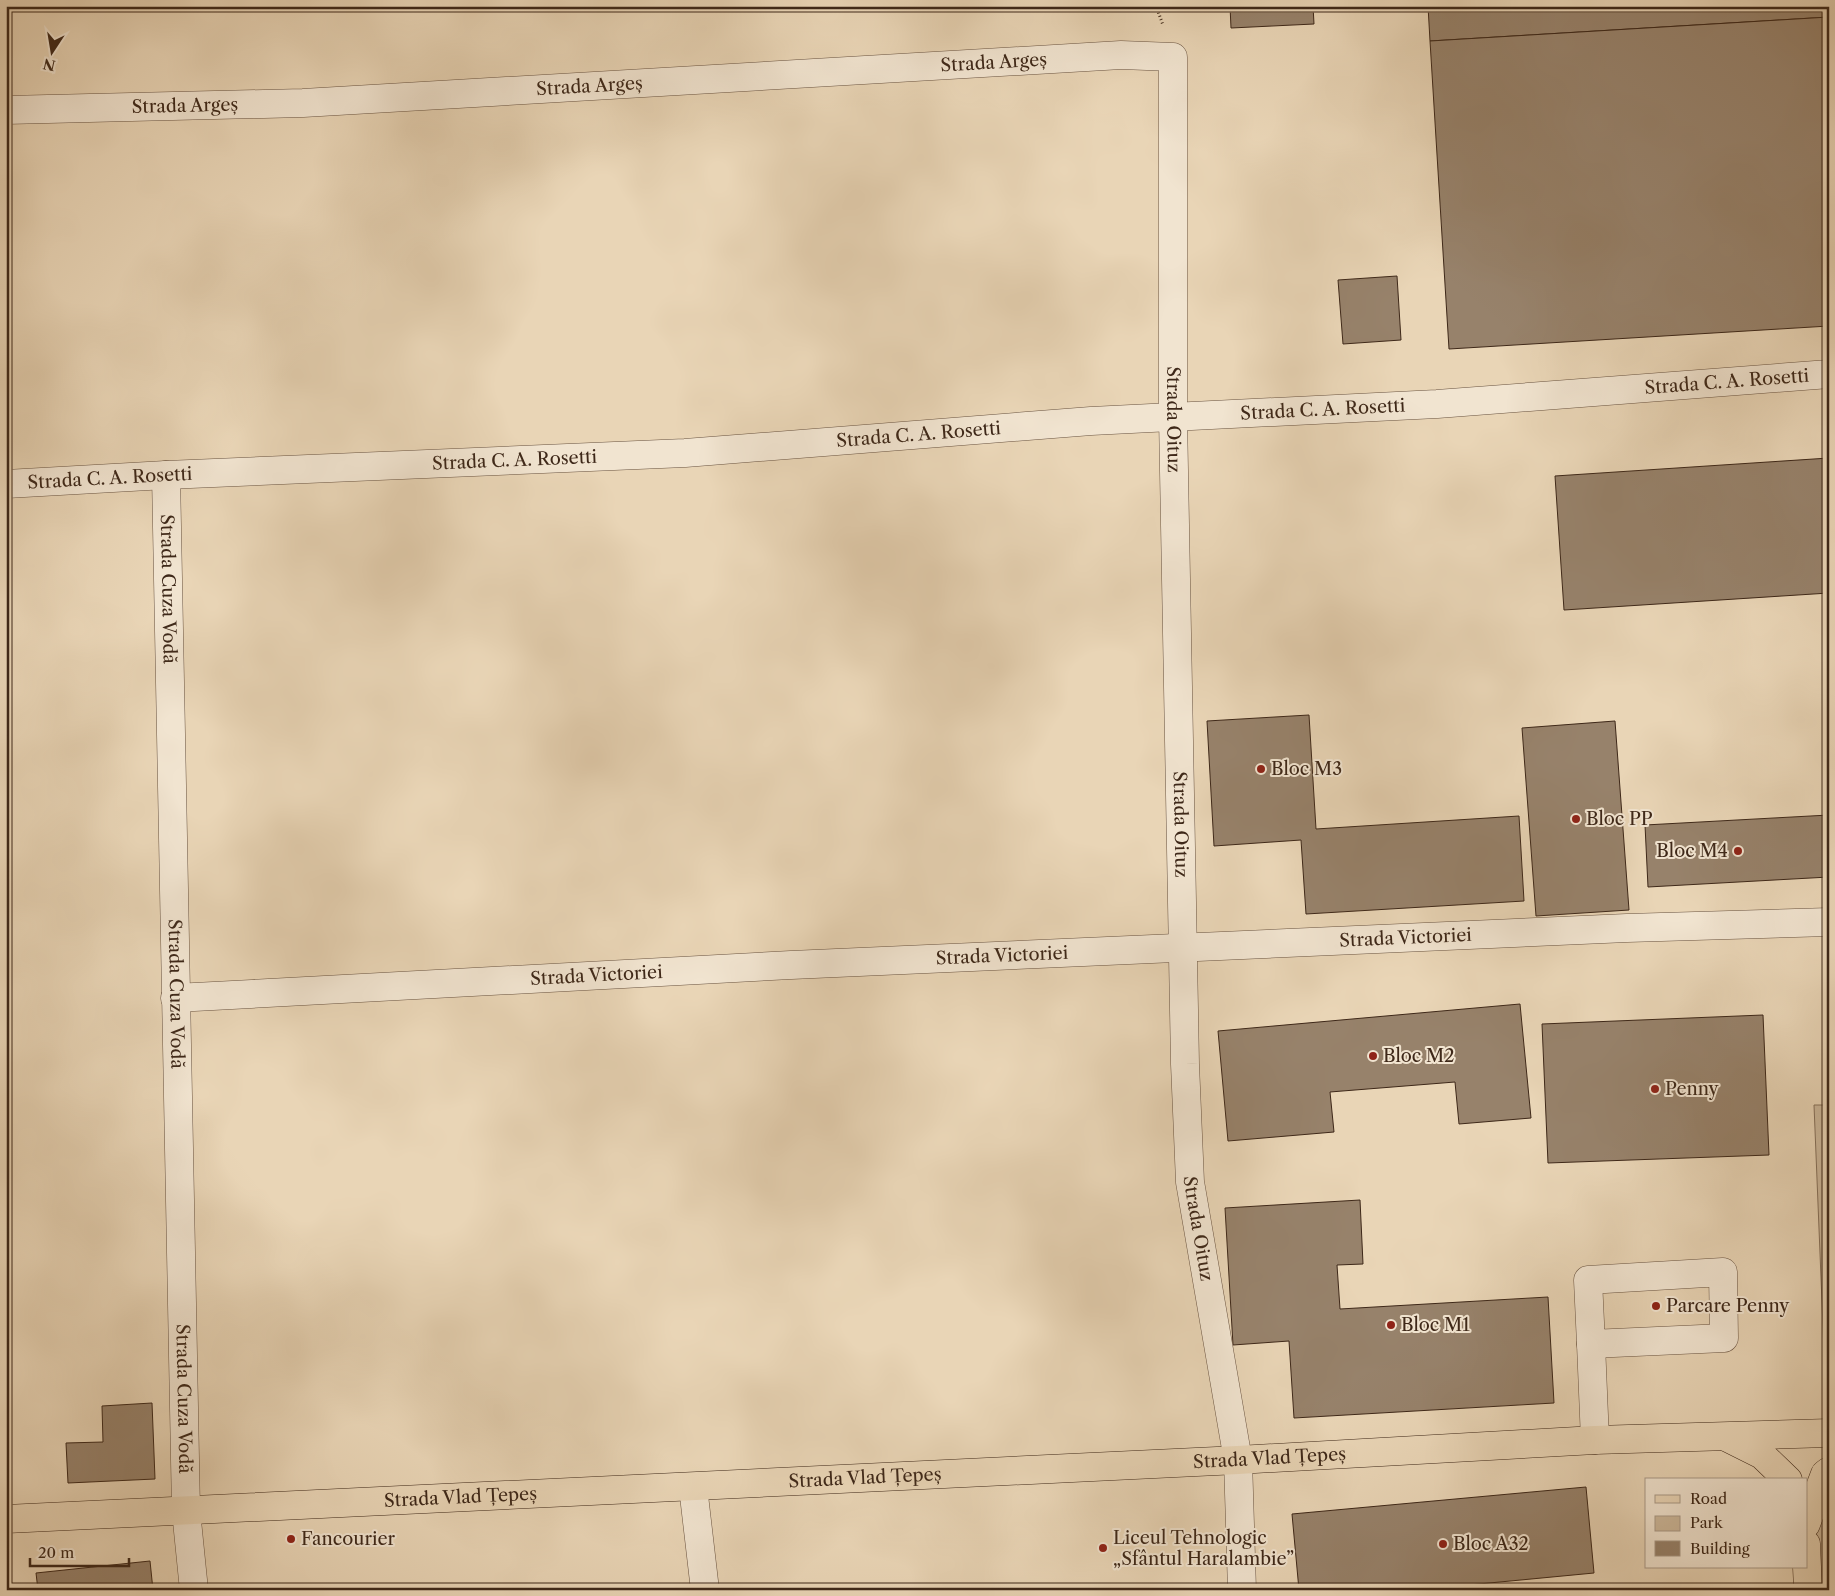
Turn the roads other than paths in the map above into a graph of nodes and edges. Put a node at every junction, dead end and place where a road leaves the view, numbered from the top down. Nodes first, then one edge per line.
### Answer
1 (1173, 56) joint
2 (6, 110) edge
3 (1829, 374) edge
4 (1173, 417) junction
5 (166, 475) junction
6 (6, 484) edge
7 (1829, 922) edge
8 (1183, 948) junction
9 (175, 998) junction
10 (1591, 1344) junction
11 (1829, 1433) edge
12 (1724, 1436) junction
13 (1595, 1440) junction
14 (1238, 1460) junction
15 (1829, 1471) edge
16 (1786, 1478) edge
17 (693, 1487) junction
18 (186, 1511) junction
19 (6, 1519) edge
20 (1808, 1519) edge
21 (1807, 1568) edge
22 (194, 1590) edge
23 (705, 1590) edge
24 (1242, 1590) edge
25 (1808, 1590) edge

1 - 2 street, Strada Argeș
1 - 4 street, Strada Oituz
3 - 4 street, Strada C. A. Rosetti
4 - 5 street, Strada C. A. Rosetti
4 - 8 street, Strada Oituz
5 - 6 street, Strada C. A. Rosetti
5 - 9 street, Strada Cuza Vodă
7 - 8 street, Strada Victoriei
8 - 9 street, Strada Victoriei
8 - 14 street, Strada Oituz
9 - 18 street, Strada Cuza Vodă
10 - 10 street
10 - 13 street
11 - 12 main road, Strada Vlad Țepeș
12 - 13 main road, Strada Vlad Țepeș
12 - 16 main road, Strada Vlad Țepeș
13 - 14 main road, Strada Vlad Țepeș
14 - 17 main road, Strada Vlad Țepeș
14 - 24 street, Strada Oituz
15 - 20 main road
17 - 18 main road, Strada Vlad Țepeș
17 - 23 street
18 - 19 main road, Strada Vlad Țepeș
18 - 22 street, Strada Cuza Vodă
21 - 25 main road

